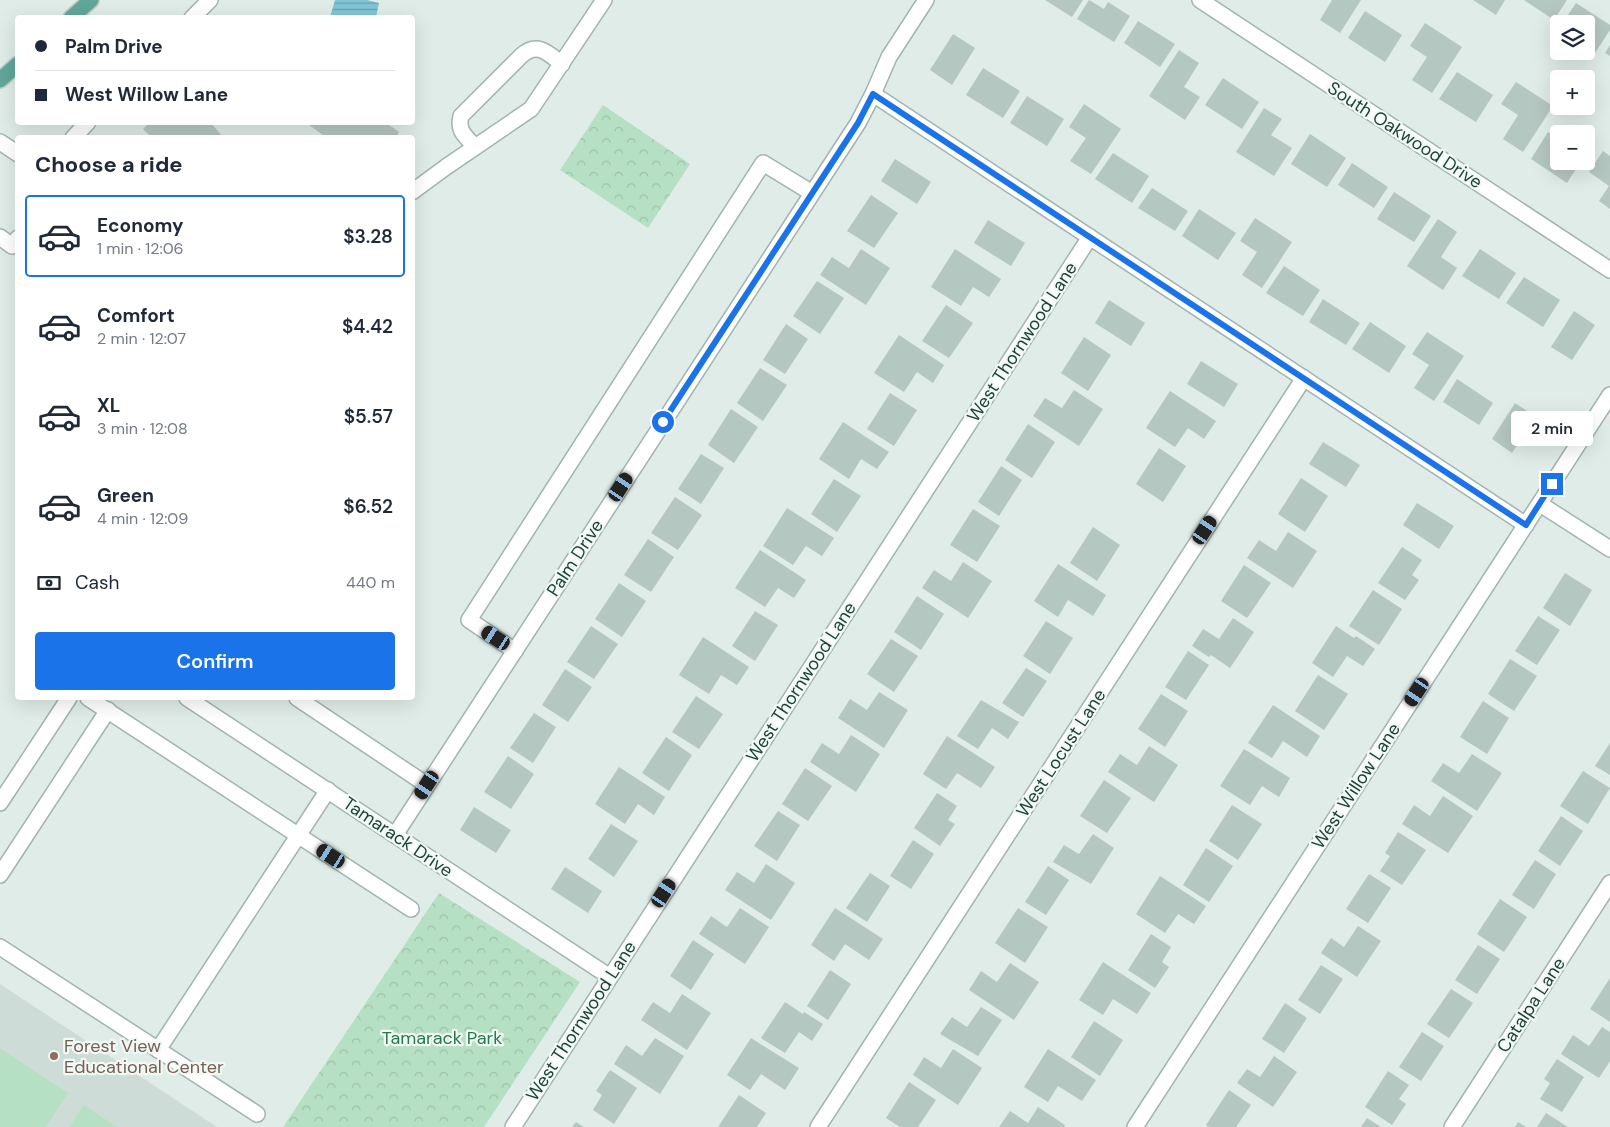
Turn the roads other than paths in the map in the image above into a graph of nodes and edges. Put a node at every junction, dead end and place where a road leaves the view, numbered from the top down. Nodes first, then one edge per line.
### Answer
1 (91, 0) edge
2 (210, 0) edge
3 (604, 0) edge
4 (926, 0) edge
5 (1200, 0) edge
6 (74, 15) edge
7 (195, 15) edge
8 (562, 64) junction
9 (15, 67) edge
10 (0, 80) edge
11 (873, 94) junction
12 (85, 125) edge
13 (76, 135) edge
14 (0, 142) edge
15 (476, 147) junction
16 (15, 152) edge
17 (415, 190) edge
18 (812, 193) junction
19 (0, 237) edge
20 (1090, 237) junction
21 (15, 242) edge
22 (1610, 270) edge
23 (1304, 378) junction
24 (1610, 395) edge
25 (1540, 504) junction
26 (1526, 525) junction
27 (1610, 549) edge
28 (515, 651) junction
29 (68, 700) edge
30 (91, 700) edge
31 (189, 700) edge
32 (300, 700) edge
33 (108, 710) junction
34 (427, 785) junction
35 (328, 790) junction
36 (0, 803) edge
37 (299, 835) junction
38 (395, 835) junction
39 (0, 875) edge
40 (1610, 883) edge
41 (411, 909) dead end
42 (0, 947) edge
43 (610, 977) junction
44 (158, 1050) junction
45 (257, 1114) dead end
46 (512, 1127) edge
47 (818, 1127) edge
48 (1135, 1127) edge
49 (1452, 1127) edge

1 - 6 main road
2 - 7 street
3 - 8 street
4 - 11 street, Palm Drive
5 - 22 street, South Oakwood Drive
8 - 15 street
8 - 15 street
9 - 10 main road
11 - 18 street, Palm Drive
11 - 20 street
12 - 13 street
14 - 16 street
15 - 17 street
18 - 28 street, Palm Drive
18 - 28 street
19 - 21 street
20 - 23 street
20 - 43 street, West Thornwood Lane
23 - 26 street
23 - 47 street, West Locust Lane
24 - 25 street, West Willow Lane
25 - 26 street, West Willow Lane
25 - 27 street
26 - 48 street, West Willow Lane
28 - 34 street, Palm Drive
29 - 36 street
30 - 33 street
31 - 35 street, Tamarack Drive
32 - 34 street
33 - 37 street
33 - 39 street
34 - 38 street, Palm Drive
35 - 37 street
35 - 38 street, Tamarack Drive
37 - 41 street
37 - 44 street
38 - 43 street, Tamarack Drive
40 - 49 street, Catalpa Lane
42 - 44 street
43 - 46 street, West Thornwood Lane
44 - 45 street

